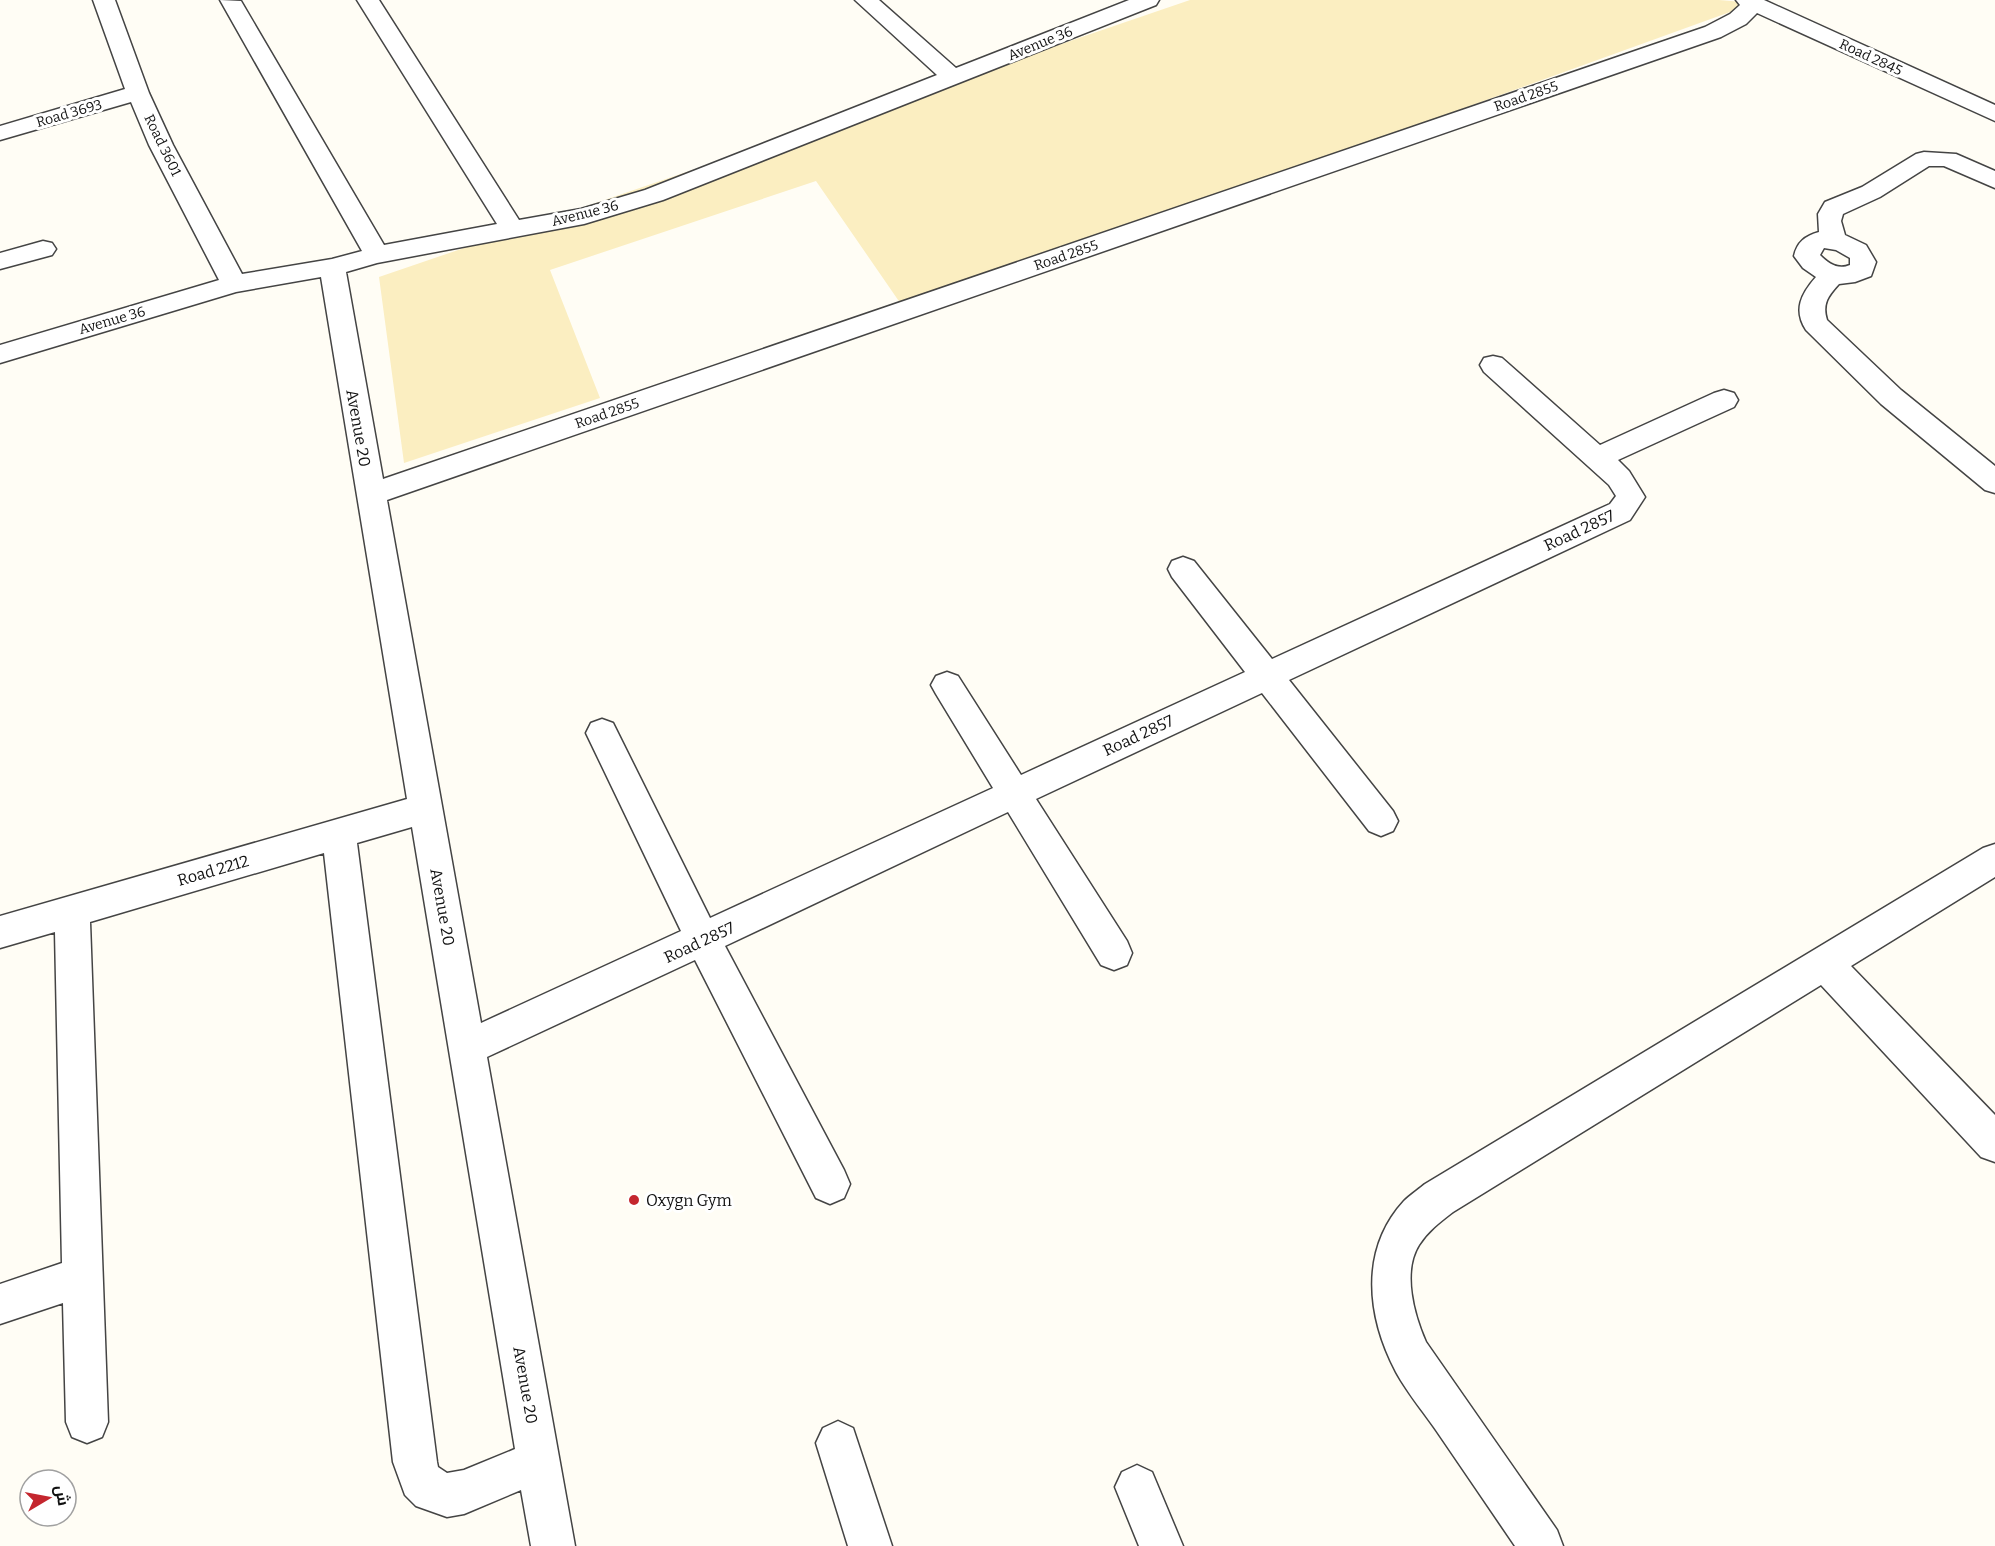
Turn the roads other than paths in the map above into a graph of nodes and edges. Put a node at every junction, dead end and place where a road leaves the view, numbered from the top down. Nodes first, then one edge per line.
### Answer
1 (104, 0) edge
2 (368, 0) edge
3 (866, 0) edge
4 (1149, 0) edge
5 (230, 1) edge
6 (1751, 1) edge
7 (953, 77) junction
8 (138, 93) junction
9 (1995, 114) edge
10 (0, 133) edge
11 (1995, 180) edge
12 (512, 229) junction
13 (1833, 240) junction
14 (43, 249) dead end
15 (376, 255) junction
16 (0, 261) edge
17 (332, 267) junction
18 (1832, 275) junction
19 (234, 284) junction
20 (0, 354) edge
21 (1493, 365) dead end
22 (1724, 400) dead end
23 (1597, 458) junction
24 (1995, 482) edge
25 (371, 494) junction
26 (1184, 569) dead end
27 (1266, 675) junction
28 (947, 684) dead end
29 (602, 733) dead end
30 (1015, 794) junction
31 (426, 808) junction
32 (1381, 821) dead end
33 (339, 833) junction
34 (1995, 859) edge
35 (72, 911) junction
36 (0, 932) edge
37 (703, 940) junction
38 (1114, 953) dead end
39 (1825, 964) junction
40 (467, 1048) junction
41 (1995, 1143) edge
42 (830, 1184) dead end
43 (83, 1276) junction
44 (0, 1304) edge
45 (87, 1422) dead end
46 (838, 1443) dead end
47 (539, 1461) junction
48 (1137, 1487) dead end
49 (554, 1546) edge
50 (870, 1546) edge
51 (1161, 1546) edge
52 (1541, 1546) edge

1 - 8 street, Road 3601
2 - 12 street
3 - 7 street
4 - 7 street, Avenue 36
5 - 15 street
6 - 9 street, Road 2845
6 - 25 street, Road 2855
7 - 12 street, Avenue 36
8 - 10 street, Road 3693
8 - 19 street, Road 3601
11 - 13 street
12 - 15 street, Avenue 36
13 - 18 street
13 - 18 street
14 - 16 street
15 - 17 street, Avenue 36
17 - 19 street, Avenue 36
17 - 25 street, Avenue 20
18 - 24 street
19 - 20 street, Avenue 36
21 - 23 street, Road 2857
22 - 23 street
23 - 27 street, Road 2857
25 - 31 street, Avenue 20
26 - 27 street
27 - 30 street, Road 2857
27 - 32 street
28 - 30 street
29 - 37 street
30 - 37 street, Road 2857
30 - 38 street
31 - 33 street, Road 2212
31 - 40 street, Avenue 20
33 - 35 street, Road 2212
33 - 47 street
34 - 39 street
35 - 36 street, Road 2212
35 - 43 street
37 - 40 street, Road 2857
37 - 42 street
39 - 41 street
39 - 52 street
40 - 47 street, Avenue 20
43 - 44 street
43 - 45 street
46 - 50 street
47 - 49 street, Avenue 20
48 - 51 street

